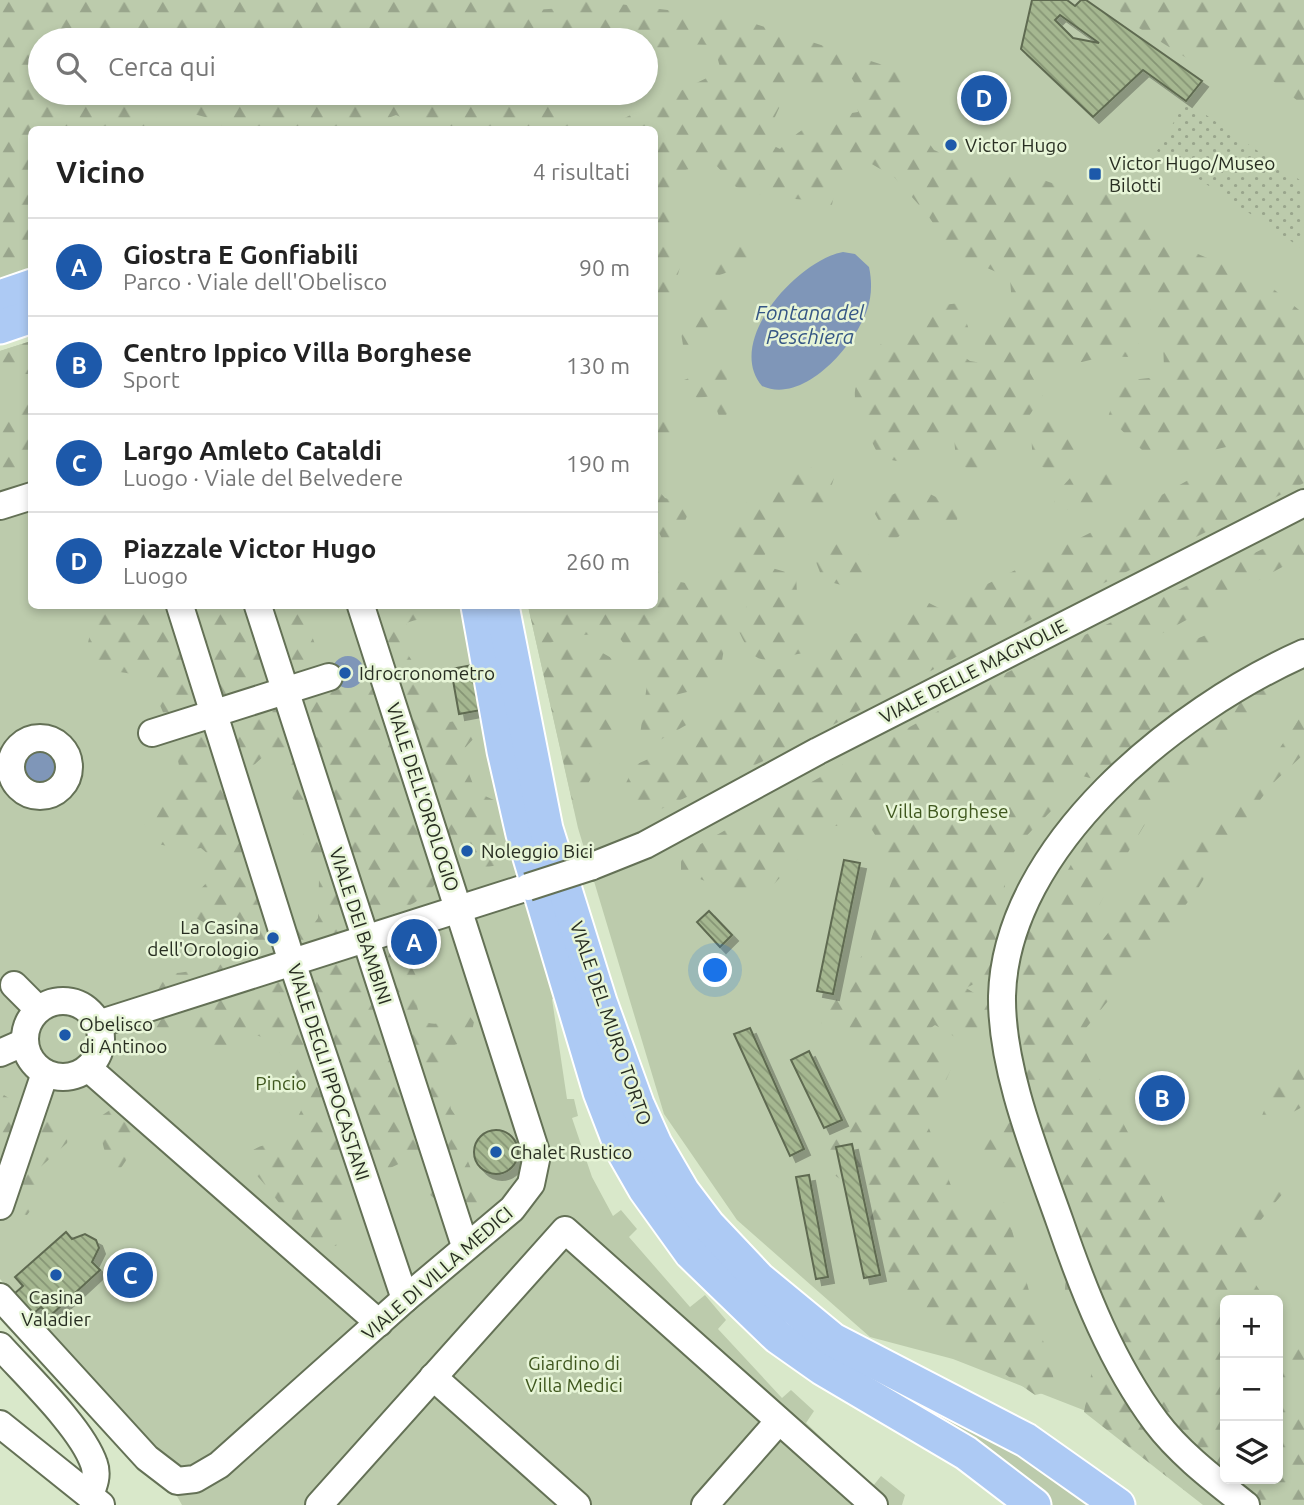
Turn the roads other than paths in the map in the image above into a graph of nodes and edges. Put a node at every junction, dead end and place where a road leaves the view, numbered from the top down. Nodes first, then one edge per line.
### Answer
1 (28, 287) edge
2 (0, 297) edge
3 (28, 317) edge
4 (0, 327) edge
5 (28, 497) edge
6 (1304, 503) edge
7 (0, 506) edge
8 (181, 609) edge
9 (259, 609) edge
10 (362, 609) edge
11 (479, 609) edge
12 (503, 609) edge
13 (1304, 653) edge
14 (330, 677) dead end
15 (286, 691) junction
16 (215, 713) junction
17 (152, 733) dead end
18 (460, 909) junction
19 (364, 937) junction
20 (292, 962) junction
21 (14, 985) dead end
22 (38, 1009) junction
23 (99, 1024) junction
24 (25, 1042) junction
25 (0, 1053) edge
26 (88, 1068) junction
27 (45, 1073) junction
28 (0, 1206) edge
29 (465, 1246) junction
30 (0, 1297) edge
31 (405, 1298) junction
32 (379, 1324) junction
33 (0, 1346) edge
34 (433, 1377) junction
35 (779, 1422) junction
36 (0, 1424) edge
37 (95, 1500) edge
38 (319, 1505) edge
39 (577, 1505) edge
40 (705, 1505) edge
41 (874, 1505) edge
42 (1034, 1505) edge
43 (1118, 1505) edge
44 (1246, 1505) edge

1 - 2 main road
3 - 4 main road
5 - 7 street
6 - 18 street, VIALE DELLE MAGNOLIE, bridge
8 - 16 street, VIALE DEGLI IPPOCASTANI
9 - 15 street, VIALE DEI BAMBINI
10 - 18 street, VIALE DELL'OROLOGIO
11 - 42 main road, VIALE DEL MURO TORTO
12 - 43 main road, VIALE DEL MURO TORTO
13 - 44 street
14 - 15 street
15 - 16 street
15 - 19 street, VIALE DEI BAMBINI
16 - 17 street
16 - 20 street, VIALE DEGLI IPPOCASTANI
18 - 19 street, VIALE DELLE MAGNOLIE
18 - 29 street, VIALE DI VILLA MEDICI
19 - 20 street, VIALE DELLE MAGNOLIE
19 - 29 street, VIALE DEI BAMBINI
20 - 23 street, VIALE DELLE MAGNOLIE
20 - 31 street, VIALE DEGLI IPPOCASTANI
21 - 22 street
22 - 23 street
22 - 24 street
23 - 26 street
24 - 25 street
24 - 27 street
26 - 27 street
26 - 32 street
27 - 28 street
29 - 31 street, VIALE DI VILLA MEDICI
30 - 32 street, VIALE DI VILLA MEDICI
31 - 32 street, VIALE DI VILLA MEDICI
33 - 37 street
34 - 35 street
34 - 38 street
34 - 39 street
35 - 40 street
35 - 41 street
36 - 37 street

